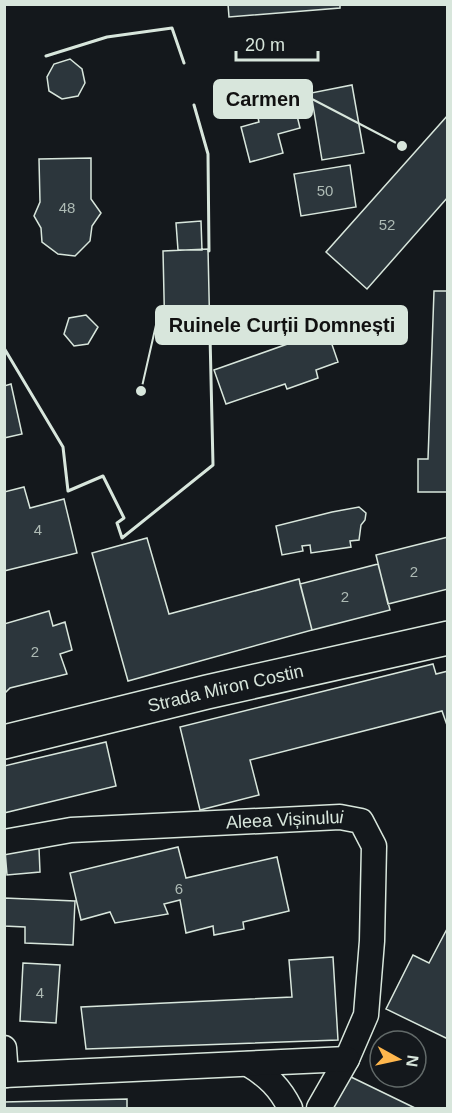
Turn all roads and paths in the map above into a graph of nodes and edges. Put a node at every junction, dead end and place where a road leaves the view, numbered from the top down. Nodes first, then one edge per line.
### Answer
1 (447, 638) edge
2 (4, 742) edge
3 (4, 842) edge
4 (4, 1048) edge
5 (347, 1059) junction
6 (248, 1064) junction
7 (5, 1075) edge
8 (290, 1108) edge
9 (319, 1108) edge

1 - 2 street, Strada Miron Costin
3 - 5 street, Aleea Vișinului
4 - 7 street
5 - 6 street
5 - 9 street, Aleea Vișinului
6 - 7 street
6 - 8 street

